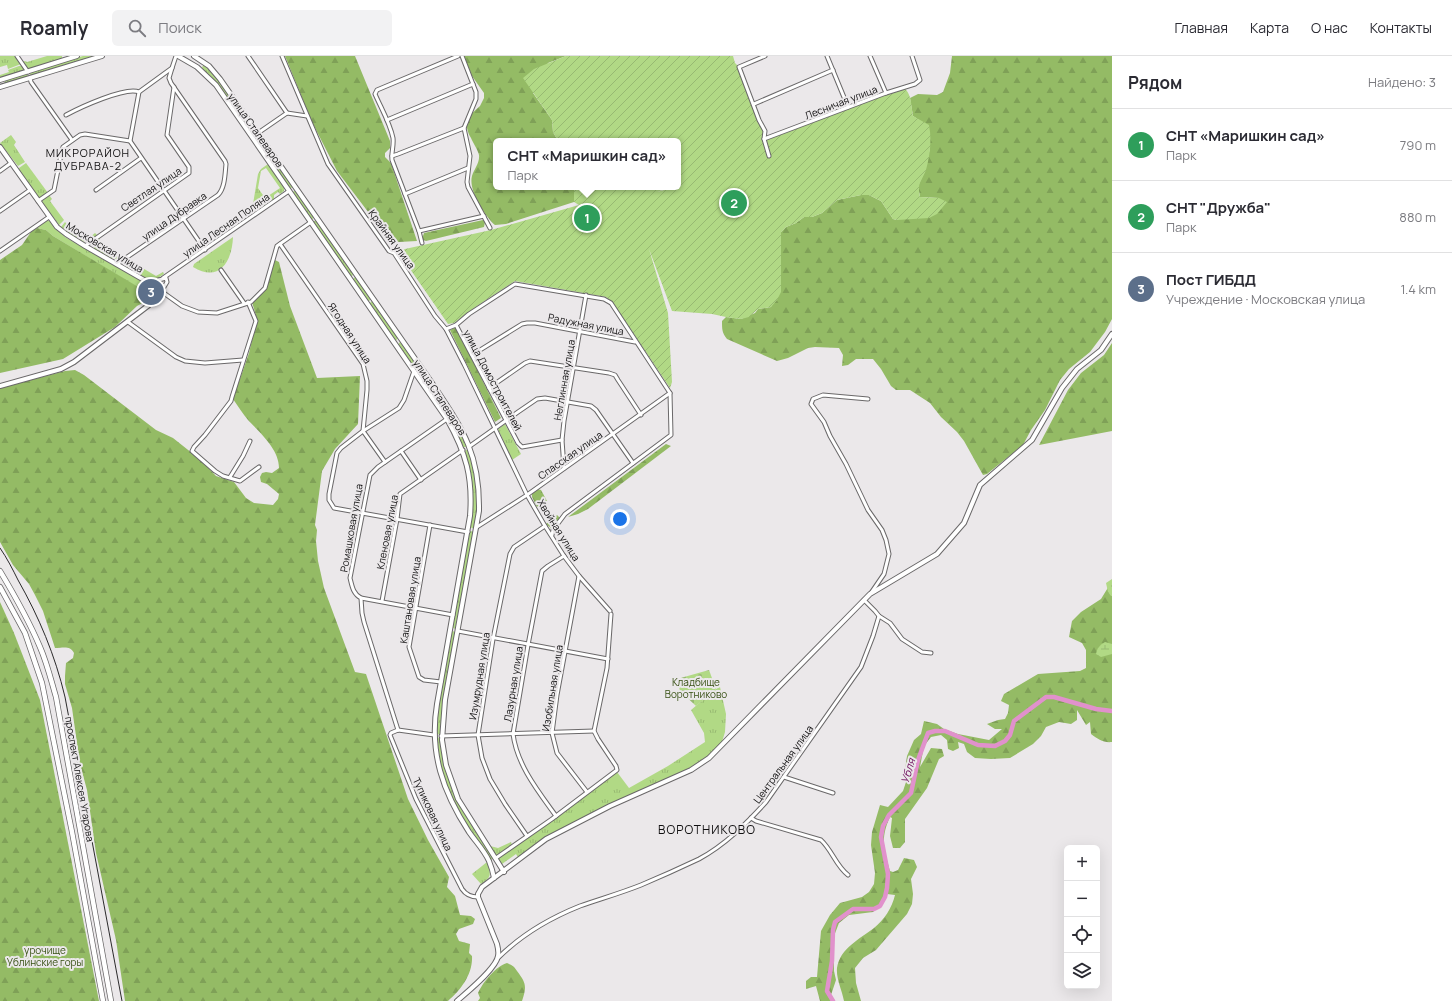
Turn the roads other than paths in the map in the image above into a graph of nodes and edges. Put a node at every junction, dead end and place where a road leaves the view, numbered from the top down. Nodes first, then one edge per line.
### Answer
1 (17, 56) edge
2 (77, 56) edge
3 (102, 56) edge
4 (177, 56) edge
5 (194, 56) edge
6 (248, 56) edge
7 (282, 56) edge
8 (458, 56) edge
9 (462, 56) edge
10 (765, 56) edge
11 (827, 56) edge
12 (870, 56) edge
13 (912, 56) edge
14 (65, 58) edge
15 (202, 61) junction
16 (197, 66) junction
17 (172, 68) junction
18 (833, 70) junction
19 (28, 72) junction
20 (30, 78) junction
21 (0, 80) edge
22 (473, 84) junction
23 (1, 87) edge
24 (174, 88) junction
25 (139, 92) junction
26 (886, 93) junction
27 (754, 104) junction
28 (848, 108) junction
29 (287, 113) junction
30 (66, 115) dead end
31 (307, 116) junction
32 (386, 120) junction
33 (464, 128) junction
34 (258, 133) junction
35 (72, 140) junction
36 (764, 140) junction
37 (130, 141) junction
38 (0, 147) edge
39 (392, 156) junction
40 (769, 156) dead end
41 (141, 158) junction
42 (11, 163) junction
43 (468, 168) junction
44 (0, 171) edge
45 (296, 187) junction
46 (30, 190) junction
47 (96, 190) dead end
48 (164, 190) junction
49 (289, 191) junction
50 (405, 194) junction
51 (38, 201) junction
52 (0, 211) edge
53 (484, 216) junction
54 (49, 217) junction
55 (317, 218) junction
56 (184, 219) junction
57 (311, 222) junction
58 (490, 228) dead end
59 (419, 231) junction
60 (422, 243) dead end
61 (280, 244) junction
62 (85, 246) junction
63 (205, 250) junction
64 (0, 251) edge
65 (117, 264) junction
66 (222, 270) dead end
67 (172, 272) junction
68 (163, 278) junction
69 (159, 280) junction
70 (167, 280) junction
71 (147, 282) junction
72 (160, 289) junction
73 (586, 295) junction
74 (373, 300) junction
75 (248, 302) junction
76 (244, 303) junction
77 (367, 304) junction
78 (128, 322) junction
79 (456, 325) junction
80 (446, 329) junction
81 (580, 331) junction
82 (1112, 334) edge
83 (401, 339) junction
84 (635, 342) junction
85 (395, 344) junction
86 (472, 355) junction
87 (243, 360) junction
88 (574, 368) junction
89 (414, 371) junction
90 (0, 386) edge
91 (489, 388) junction
92 (670, 393) junction
93 (868, 399) dead end
94 (567, 402) junction
95 (641, 414) junction
96 (447, 419) junction
97 (505, 421) junction
98 (495, 428) junction
99 (364, 431) junction
100 (614, 434) junction
101 (562, 440) junction
102 (250, 441) dead end
103 (470, 446) junction
104 (463, 450) junction
105 (401, 451) junction
106 (385, 462) junction
107 (633, 463) junction
108 (259, 467) dead end
109 (564, 468) junction
110 (230, 478) junction
111 (421, 480) junction
112 (527, 495) junction
113 (363, 513) junction
114 (397, 519) junction
115 (430, 526) junction
116 (545, 526) junction
117 (476, 529) junction
118 (468, 531) junction
119 (552, 535) junction
120 (564, 556) junction
121 (0, 571) edge
122 (579, 576) junction
123 (0, 587) edge
124 (870, 594) junction
125 (361, 598) junction
126 (864, 600) junction
127 (382, 601) junction
128 (416, 608) junction
129 (453, 615) junction
130 (879, 616) junction
131 (450, 630) junction
132 (458, 631) junction
133 (493, 638) junction
134 (528, 645) junction
135 (565, 651) junction
136 (931, 653) dead end
137 (608, 659) junction
138 (441, 682) junction
139 (398, 730) junction
140 (594, 731) junction
141 (552, 733) junction
142 (513, 734) junction
143 (434, 735) junction
144 (478, 735) junction
145 (441, 736) junction
146 (784, 777) junction
147 (587, 792) junction
148 (833, 793) dead end
149 (556, 816) junction
150 (752, 818) junction
151 (527, 836) junction
152 (496, 858) junction
153 (489, 862) junction
154 (501, 866) junction
155 (492, 871) junction
156 (504, 872) junction
157 (848, 875) dead end
158 (494, 878) junction
159 (478, 898) junction
160 (498, 958) junction
161 (103, 1001) edge
162 (111, 1001) edge
163 (457, 1001) edge

1 - 19 street
2 - 14 main road
3 - 20 main road
4 - 16 main road, улица Сталеваров
4 - 17 street
5 - 15 main road, улица Сталеваров
6 - 29 street
7 - 31 street, Крайняя улица
8 - 32 street
9 - 22 street
10 - 27 street
11 - 18 street
12 - 26 street
13 - 26 street, Лесничая улица
14 - 19 main road
15 - 16 main road
15 - 34 main road, улица Сталеваров
16 - 49 main road, улица Сталеваров
17 - 24 street, улица Дубравка
17 - 25 street
18 - 27 street
18 - 28 street
19 - 20 main road
19 - 21 main road
20 - 23 main road
20 - 35 street
21 - 23 main road
22 - 32 street
22 - 33 street
24 - 48 street, Светлая улица
24 - 56 street, улица Дубравка
25 - 30 street
25 - 37 street
26 - 28 street, Лесничая улица
27 - 36 street
28 - 36 street, Лесничая улица
29 - 31 street
29 - 34 street
31 - 80 street, Крайняя улица
32 - 39 street
33 - 39 street
33 - 43 street
34 - 45 main road, улица Сталеваров
35 - 37 street
35 - 51 street
36 - 40 street
37 - 41 street
38 - 42 main road, Московская улица
39 - 50 street
41 - 47 street
41 - 48 street
42 - 44 street
42 - 46 main road, Московская улица
43 - 50 street
43 - 53 street
45 - 49 main road
45 - 55 main road, улица Сталеваров
46 - 51 main road, Московская улица
46 - 52 street
48 - 56 street
48 - 62 street, Светлая улица
49 - 57 main road, улица Сталеваров
49 - 63 street, улица Лесная Поляна
50 - 59 street
51 - 54 main road, Московская улица
53 - 58 street
53 - 59 street
54 - 62 main road, Московская улица
54 - 64 street
55 - 57 main road
55 - 74 main road, улица Сталеваров
56 - 63 street
56 - 65 street, улица Дубравка
57 - 61 street, Московская улица
57 - 77 main road, улица Сталеваров
59 - 60 street
61 - 75 street, Московская улица
61 - 99 street, Ягодная улица
62 - 65 main road, Московская улица
63 - 67 street, улица Лесная Поляна
65 - 71 main road, Московская улица
66 - 76 street
67 - 68 street, улица Лесная Поляна
67 - 70 street, улица Лесная Поляна
68 - 69 street, Московская улица
68 - 70 street
69 - 71 street, Московская улица
69 - 72 street
70 - 72 street, улица Лесная Поляна
71 - 72 main road, Московская улица
72 - 76 street, Московская улица
72 - 78 main road
73 - 79 street, улица Домостроителей
73 - 81 street, Неглинная улица
73 - 84 street, улица Домостроителей
74 - 77 main road
74 - 83 main road, улица Сталеваров
75 - 76 street, Московская улица
75 - 87 street
77 - 85 main road, улица Сталеваров
78 - 87 street
78 - 90 main road
79 - 80 street, улица Домостроителей
79 - 86 street, улица Домостроителей
80 - 98 street, Крайняя улица
81 - 84 street, Радужная улица
81 - 86 street, Радужная улица
81 - 88 street, Неглинная улица
82 - 124 main road
83 - 85 main road
83 - 103 main road, улица Сталеваров
84 - 92 street, Радужная улица
85 - 89 main road, улица Сталеваров
86 - 91 street, улица Домостроителей
87 - 110 street
88 - 91 street
88 - 94 street, Неглинная улица
88 - 95 street
89 - 96 main road, улица Сталеваров
89 - 99 street
91 - 97 street, улица Домостроителей
92 - 95 street, Спасская улица
92 - 107 street
93 - 124 street
94 - 97 street
94 - 100 street
94 - 101 street, Неглинная улица
95 - 100 street, Спасская улица
96 - 104 main road, улица Сталеваров
96 - 105 street, Ромашковая улица
97 - 98 street
97 - 101 street, улица Домостроителей
98 - 103 street
98 - 112 street, Хвойная улица
99 - 106 street
99 - 113 street
100 - 107 street
100 - 109 street, Спасская улица
101 - 109 street, Неглинная улица
102 - 110 street
103 - 104 main road
103 - 117 main road, улица Сталеваров
104 - 111 street, Кленовая улица
104 - 118 main road, улица Сталеваров
105 - 106 street, Ромашковая улица
105 - 111 street
106 - 113 street, Ромашковая улица
107 - 119 street
108 - 110 street
109 - 112 street, Спасская улица
111 - 114 street, Кленовая улица
112 - 116 street, Хвойная улица
112 - 117 street, Спасская улица
113 - 114 street
113 - 125 street, Ромашковая улица
114 - 115 street
114 - 127 street, Кленовая улица
115 - 118 street
115 - 128 street, Каштановая улица
116 - 119 street, Хвойная улица
116 - 133 street, Изумрудная улица
117 - 118 main road
117 - 132 main road, улица Сталеваров
118 - 129 main road, улица Сталеваров
119 - 120 street, Хвойная улица
120 - 122 street, Хвойная улица
120 - 134 street, Лазурная улица
121 - 162 main road, проспект Алексея Угарова
122 - 135 street, Изобильная улица
122 - 137 street, Хвойная улица
123 - 161 main road, проспект Алексея Угарова
124 - 126 main road
125 - 127 street
125 - 139 street, Ромашковая улица
126 - 130 street
126 - 156 main road
127 - 128 street
128 - 129 street
128 - 138 street, Каштановая улица
129 - 131 main road, улица Сталеваров
130 - 136 street
130 - 146 street, Центральная улица
131 - 132 main road
131 - 138 main road, улица Сталеваров
132 - 133 street
132 - 145 main road, улица Сталеваров
133 - 134 street
133 - 144 street, Изумрудная улица
134 - 135 street
134 - 142 street, Лазурная улица
135 - 137 street
135 - 141 street, Изобильная улица
137 - 140 street, Хвойная улица
138 - 143 main road, улица Сталеваров
139 - 143 street
139 - 159 street, Тупиковая улица
140 - 141 street
140 - 147 street
141 - 142 street
141 - 147 street, Изобильная улица
142 - 144 street
142 - 149 street, Лазурная улица
143 - 145 main road
143 - 153 main road, улица Сталеваров
144 - 145 street
144 - 151 street, Изумрудная улица
145 - 152 main road, улица Сталеваров
146 - 148 street
146 - 150 street, Центральная улица
147 - 149 street
149 - 151 street
150 - 157 street
150 - 160 street, Центральная улица
151 - 152 street
152 - 153 main road
152 - 154 main road, улица Сталеваров
153 - 155 main road, улица Сталеваров
154 - 155 main road
154 - 156 main road, улица Сталеваров
155 - 158 main road, улица Сталеваров
156 - 158 main road
158 - 159 main road
159 - 160 main road
160 - 163 main road

